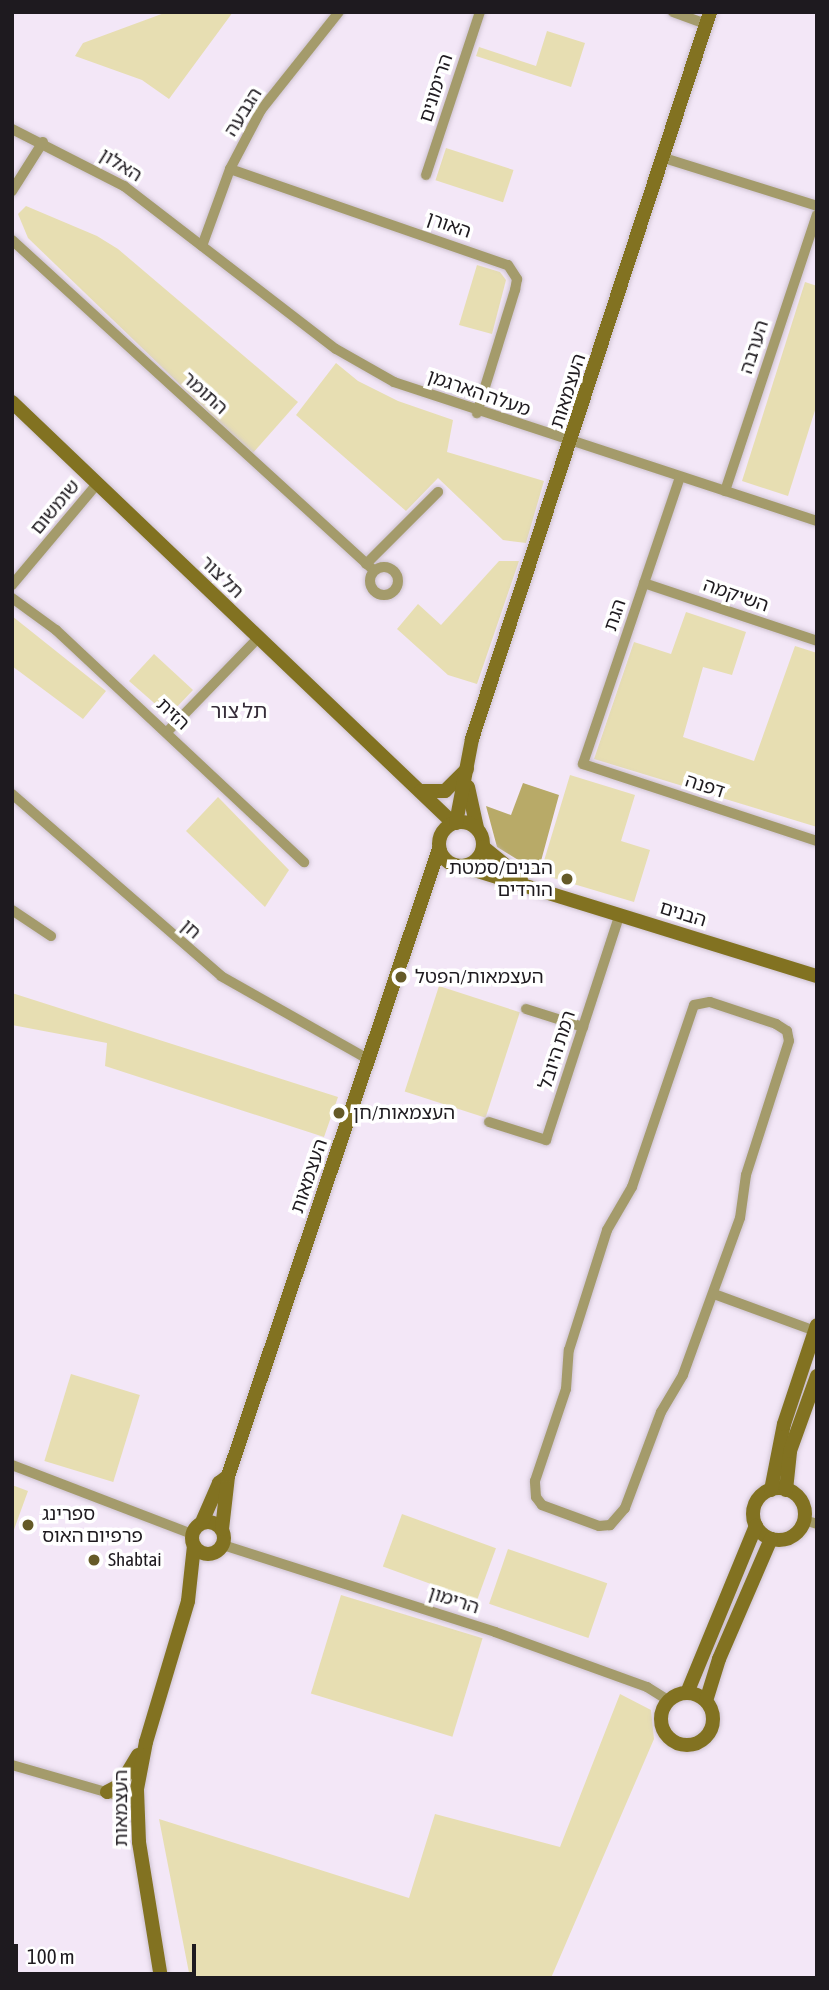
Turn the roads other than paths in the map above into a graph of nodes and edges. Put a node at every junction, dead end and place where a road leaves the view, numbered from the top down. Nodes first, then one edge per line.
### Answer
1 (339, 12) edge
2 (480, 12) edge
3 (673, 12) edge
4 (708, 18) edge
5 (12, 129) edge
6 (43, 142) junction
7 (664, 158) junction
8 (230, 169) junction
9 (426, 175) dead end
10 (12, 191) edge
11 (817, 206) edge
12 (817, 215) edge
13 (12, 240) edge
14 (202, 246) junction
15 (12, 402) edge
16 (477, 413) junction
17 (572, 443) junction
18 (680, 477) junction
19 (97, 484) junction
20 (725, 491) junction
21 (439, 492) dead end
22 (817, 521) edge
23 (644, 583) junction
24 (12, 585) edge
25 (12, 598) edge
26 (258, 638) junction
27 (817, 641) edge
28 (167, 732) junction
29 (583, 764) joint
30 (467, 775) junction
31 (408, 778) junction
32 (421, 791) junction
33 (12, 794) edge
34 (455, 823) junction
35 (477, 828) junction
36 (817, 841) edge
37 (440, 842) junction
38 (483, 847) junction
39 (304, 862) dead end
40 (456, 865) junction
41 (424, 888) junction
42 (537, 888) junction
43 (12, 910) edge
44 (620, 914) junction
45 (51, 936) dead end
46 (817, 976) edge
47 (526, 1009) dead end
48 (583, 1027) junction
49 (368, 1059) junction
50 (489, 1122) dead end
51 (714, 1294) junction
52 (816, 1328) edge
53 (817, 1376) edge
54 (12, 1465) edge
55 (228, 1476) junction
56 (771, 1490) junction
57 (786, 1490) junction
58 (202, 1522) junction
59 (811, 1522) edge
60 (756, 1526) junction
61 (222, 1528) junction
62 (771, 1539) junction
63 (193, 1540) junction
64 (218, 1549) junction
65 (188, 1601) junction
66 (687, 1693) junction
67 (669, 1701) junction
68 (706, 1701) junction
69 (146, 1742) junction
70 (12, 1765) edge
71 (107, 1792) junction
72 (136, 1801) junction
73 (161, 1978) edge

1 - 8 street, הגבעה
2 - 9 street, הרימונים
3 - 4 street
4 - 7 street, העצמאות
5 - 6 street, האלון
6 - 10 street
6 - 14 street, האלון
7 - 11 street
7 - 17 street, העצמאות
8 - 14 street, הגבעה
8 - 16 street, האורן
12 - 20 street, הערבה
13 - 21 street, התומר
14 - 16 street, מעלה הארגמן
15 - 19 street, תל צור
16 - 17 street, מעלה הארגמן
17 - 18 street, מעלה הארגמן
17 - 30 street, העצמאות
18 - 20 street, מעלה הארגמן
18 - 23 street, הגת
19 - 24 street, שומשום
19 - 26 street, תל צור
20 - 22 street, מעלה הארגמן
23 - 27 street, השיקמה
23 - 29 street, הגת
25 - 28 street, הזית
26 - 28 street
26 - 31 street, תל צור
28 - 39 street, הזית
29 - 36 street, דפנה
30 - 32 street
30 - 34 street, העצמאות
30 - 35 street, העצמאות
31 - 32 street, תל צור
31 - 37 street, תל צור
32 - 34 street, תל צור
33 - 49 street, חן
34 - 35 street
34 - 37 street
35 - 38 street
37 - 40 street
37 - 41 street, העצמאות
38 - 40 street
38 - 42 street, הבנים
40 - 41 street
40 - 42 street, הבנים
41 - 49 street, העצמאות
42 - 44 street, הבנים
43 - 45 street
44 - 46 street, הבנים
44 - 48 street, רמת היובל
47 - 48 street
48 - 50 street, רמת היובל
49 - 55 street, העצמאות
51 - 51 street
51 - 52 street
52 - 56 street
53 - 57 street
54 - 63 street
55 - 58 street, העצמאות
55 - 61 street, העצמאות
56 - 57 street
56 - 60 street
57 - 59 street
58 - 61 street
58 - 63 street, העצמאות
59 - 62 street
60 - 62 street
60 - 66 street
61 - 64 street, העצמאות
62 - 68 street
63 - 64 street
63 - 65 street, העצמאות
64 - 65 street, העצמאות
64 - 67 street, הרימון
65 - 69 street, העצמאות
66 - 67 street
66 - 68 street
67 - 68 street
69 - 71 street
69 - 72 street, העצמאות
70 - 71 street
71 - 72 street
72 - 73 street, העצמאות

